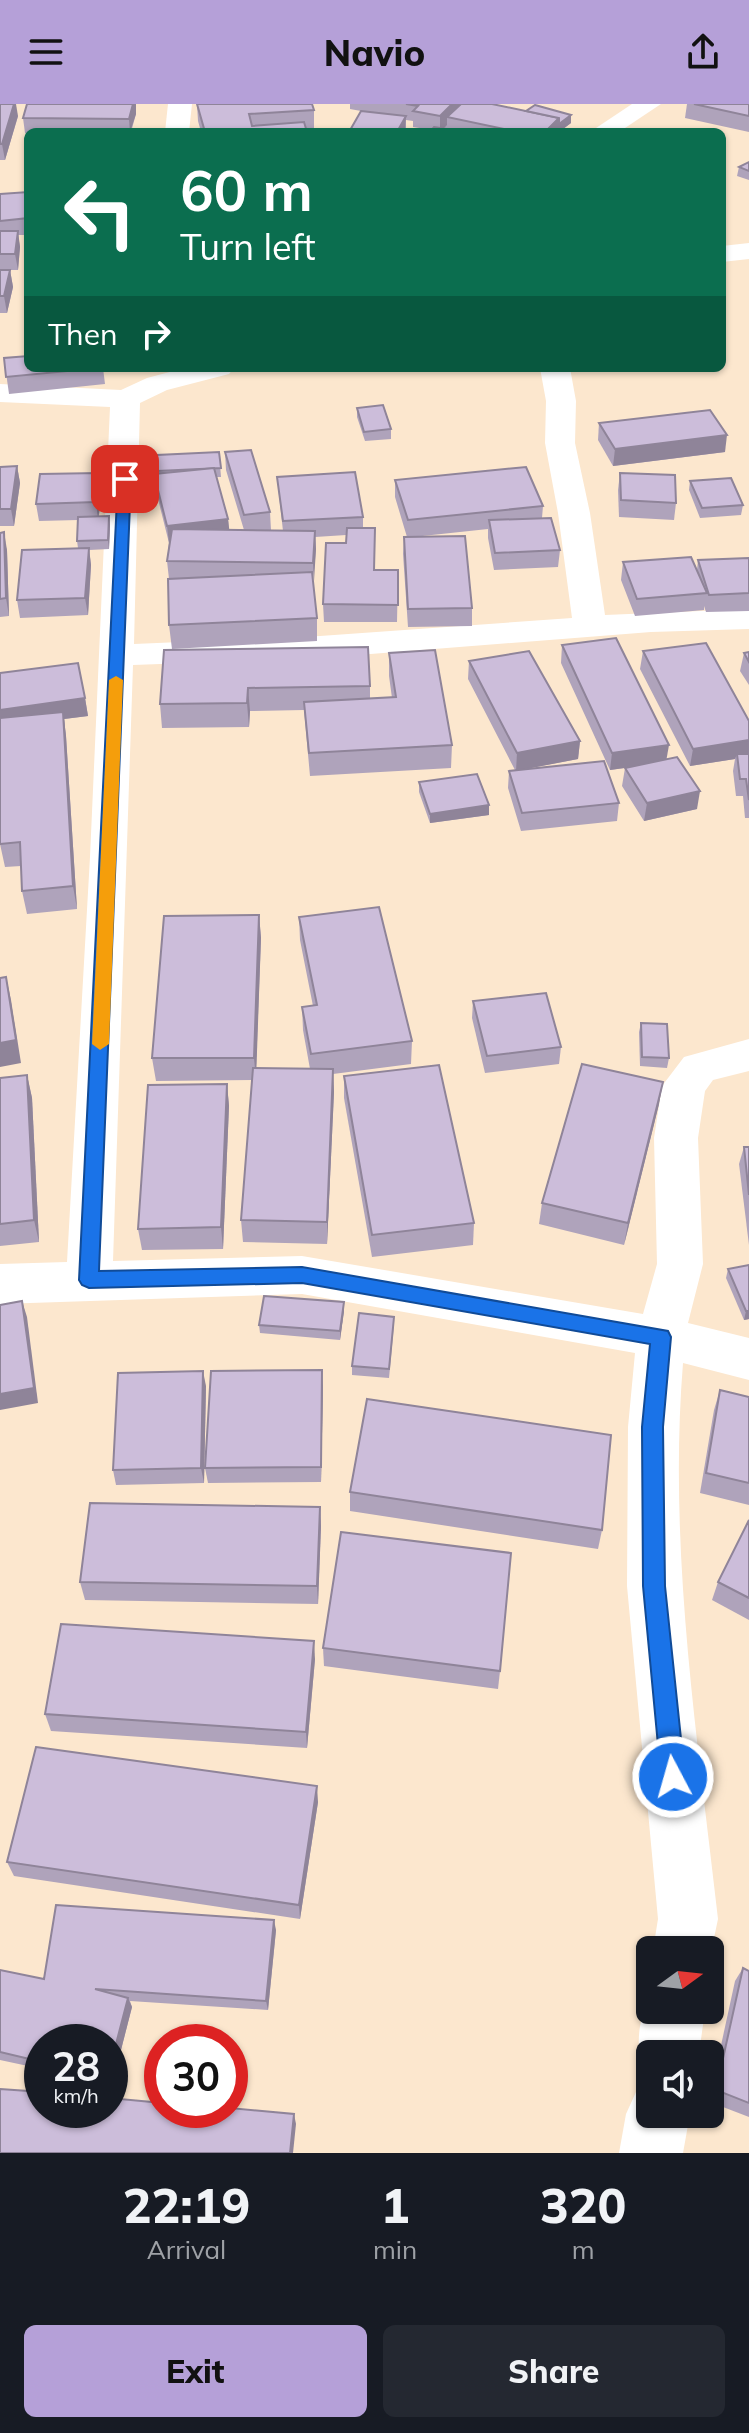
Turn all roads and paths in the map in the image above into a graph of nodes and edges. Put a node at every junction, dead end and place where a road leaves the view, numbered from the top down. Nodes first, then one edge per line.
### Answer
1 (180, 104) edge
2 (649, 104) edge
3 (177, 128) edge
4 (609, 128) edge
5 (749, 251) edge
6 (726, 254) edge
7 (201, 372) edge
8 (556, 372) edge
9 (147, 384) edge
10 (0, 393) edge
11 (749, 619) edge
12 (590, 627) junction
13 (117, 655) junction
14 (749, 1055) edge
15 (89, 1280) junction
16 (0, 1284) edge
17 (661, 1337) junction
18 (749, 1359) edge
19 (685, 1936) edge
20 (655, 2128) edge
21 (651, 2153) edge

1 - 3 street
2 - 4 street
5 - 6 street
7 - 9 street
8 - 12 street
9 - 10 street
9 - 13 street
11 - 12 street
12 - 13 street
13 - 15 street
14 - 17 street
15 - 16 street
15 - 17 street
17 - 18 street
17 - 19 street
20 - 21 street

